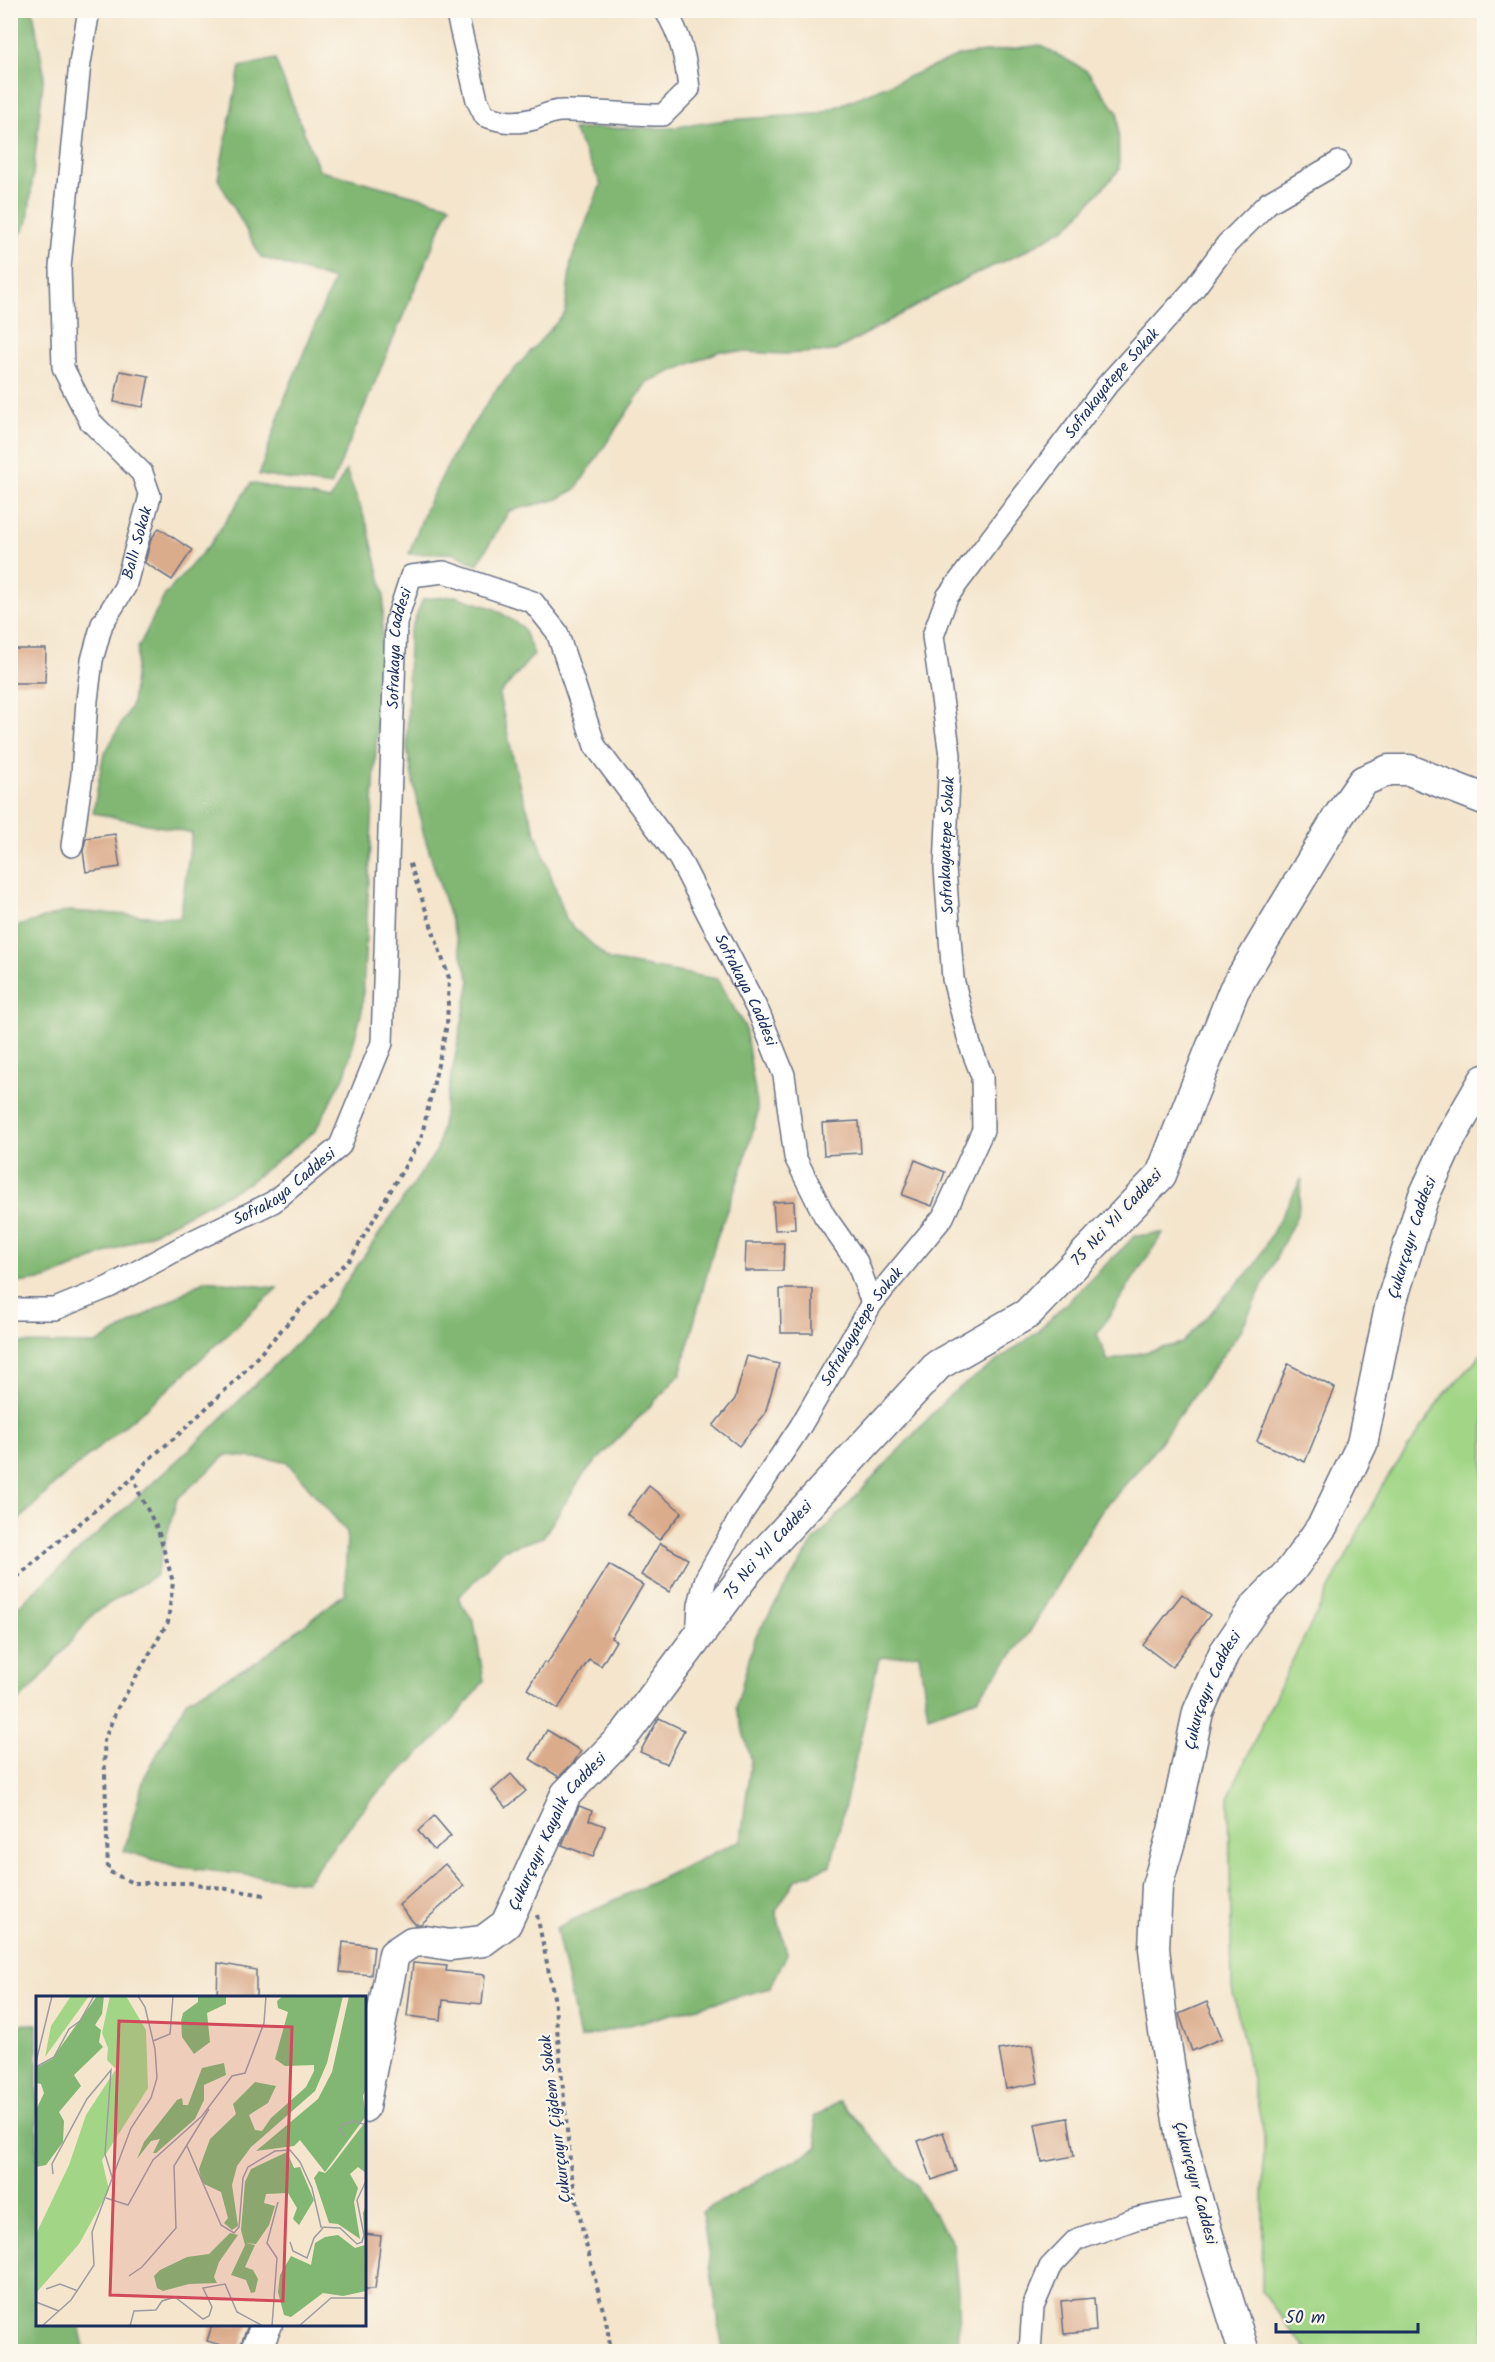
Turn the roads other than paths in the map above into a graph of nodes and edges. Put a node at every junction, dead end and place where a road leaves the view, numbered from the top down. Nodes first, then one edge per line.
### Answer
1 (89, 10) edge
2 (456, 10) edge
3 (665, 10) edge
4 (1339, 162) dead end
5 (1485, 799) edge
6 (72, 846) dead end
7 (1485, 1080) edge
8 (872, 1303) junction
9 (10, 1309) edge
10 (697, 1638) junction
11 (366, 2097) edge
12 (1199, 2206) junction
13 (267, 2326) edge
14 (255, 2352) edge
15 (1030, 2352) edge
16 (1244, 2352) edge

1 - 6 street, Ballı Sokak
2 - 3 street
4 - 8 street, Sofrakayatepe Sokak
5 - 10 street, 75 Nci Yıl Caddesi
7 - 12 street, Çukurçayır Caddesi
8 - 9 street, Sofrakaya Caddesi
8 - 10 street, Sofrakayatepe Sokak
10 - 11 street, Çukurçayır Kayalık Caddesi
12 - 15 street
12 - 16 street, Çukurçayır Caddesi
13 - 14 street

